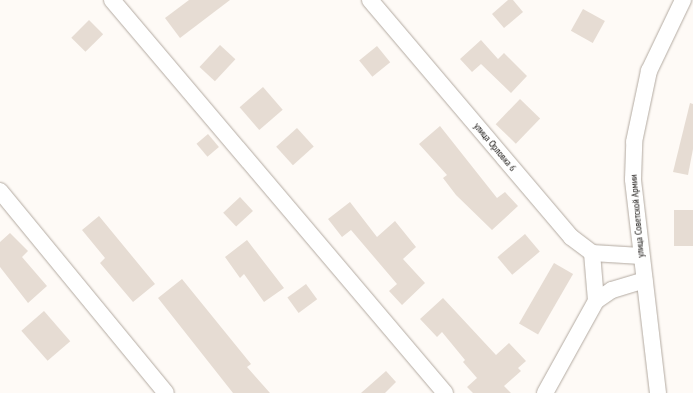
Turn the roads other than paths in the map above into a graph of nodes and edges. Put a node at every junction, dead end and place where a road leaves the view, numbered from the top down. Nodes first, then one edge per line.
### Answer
1 (112, 0) edge
2 (370, 0) edge
3 (683, 0) edge
4 (0, 191) edge
5 (592, 253) junction
6 (641, 256) junction
7 (644, 280) junction
8 (596, 300) junction
9 (166, 393) edge
10 (445, 393) edge
11 (545, 393) edge
12 (658, 393) edge

1 - 10 street
2 - 5 street, улица Орловка 6
3 - 6 street, улица Советской Армии
4 - 9 street
5 - 6 street
5 - 8 street
6 - 7 street, улица Советской Армии
7 - 8 street
7 - 12 street, улица Советской Армии
8 - 11 street

